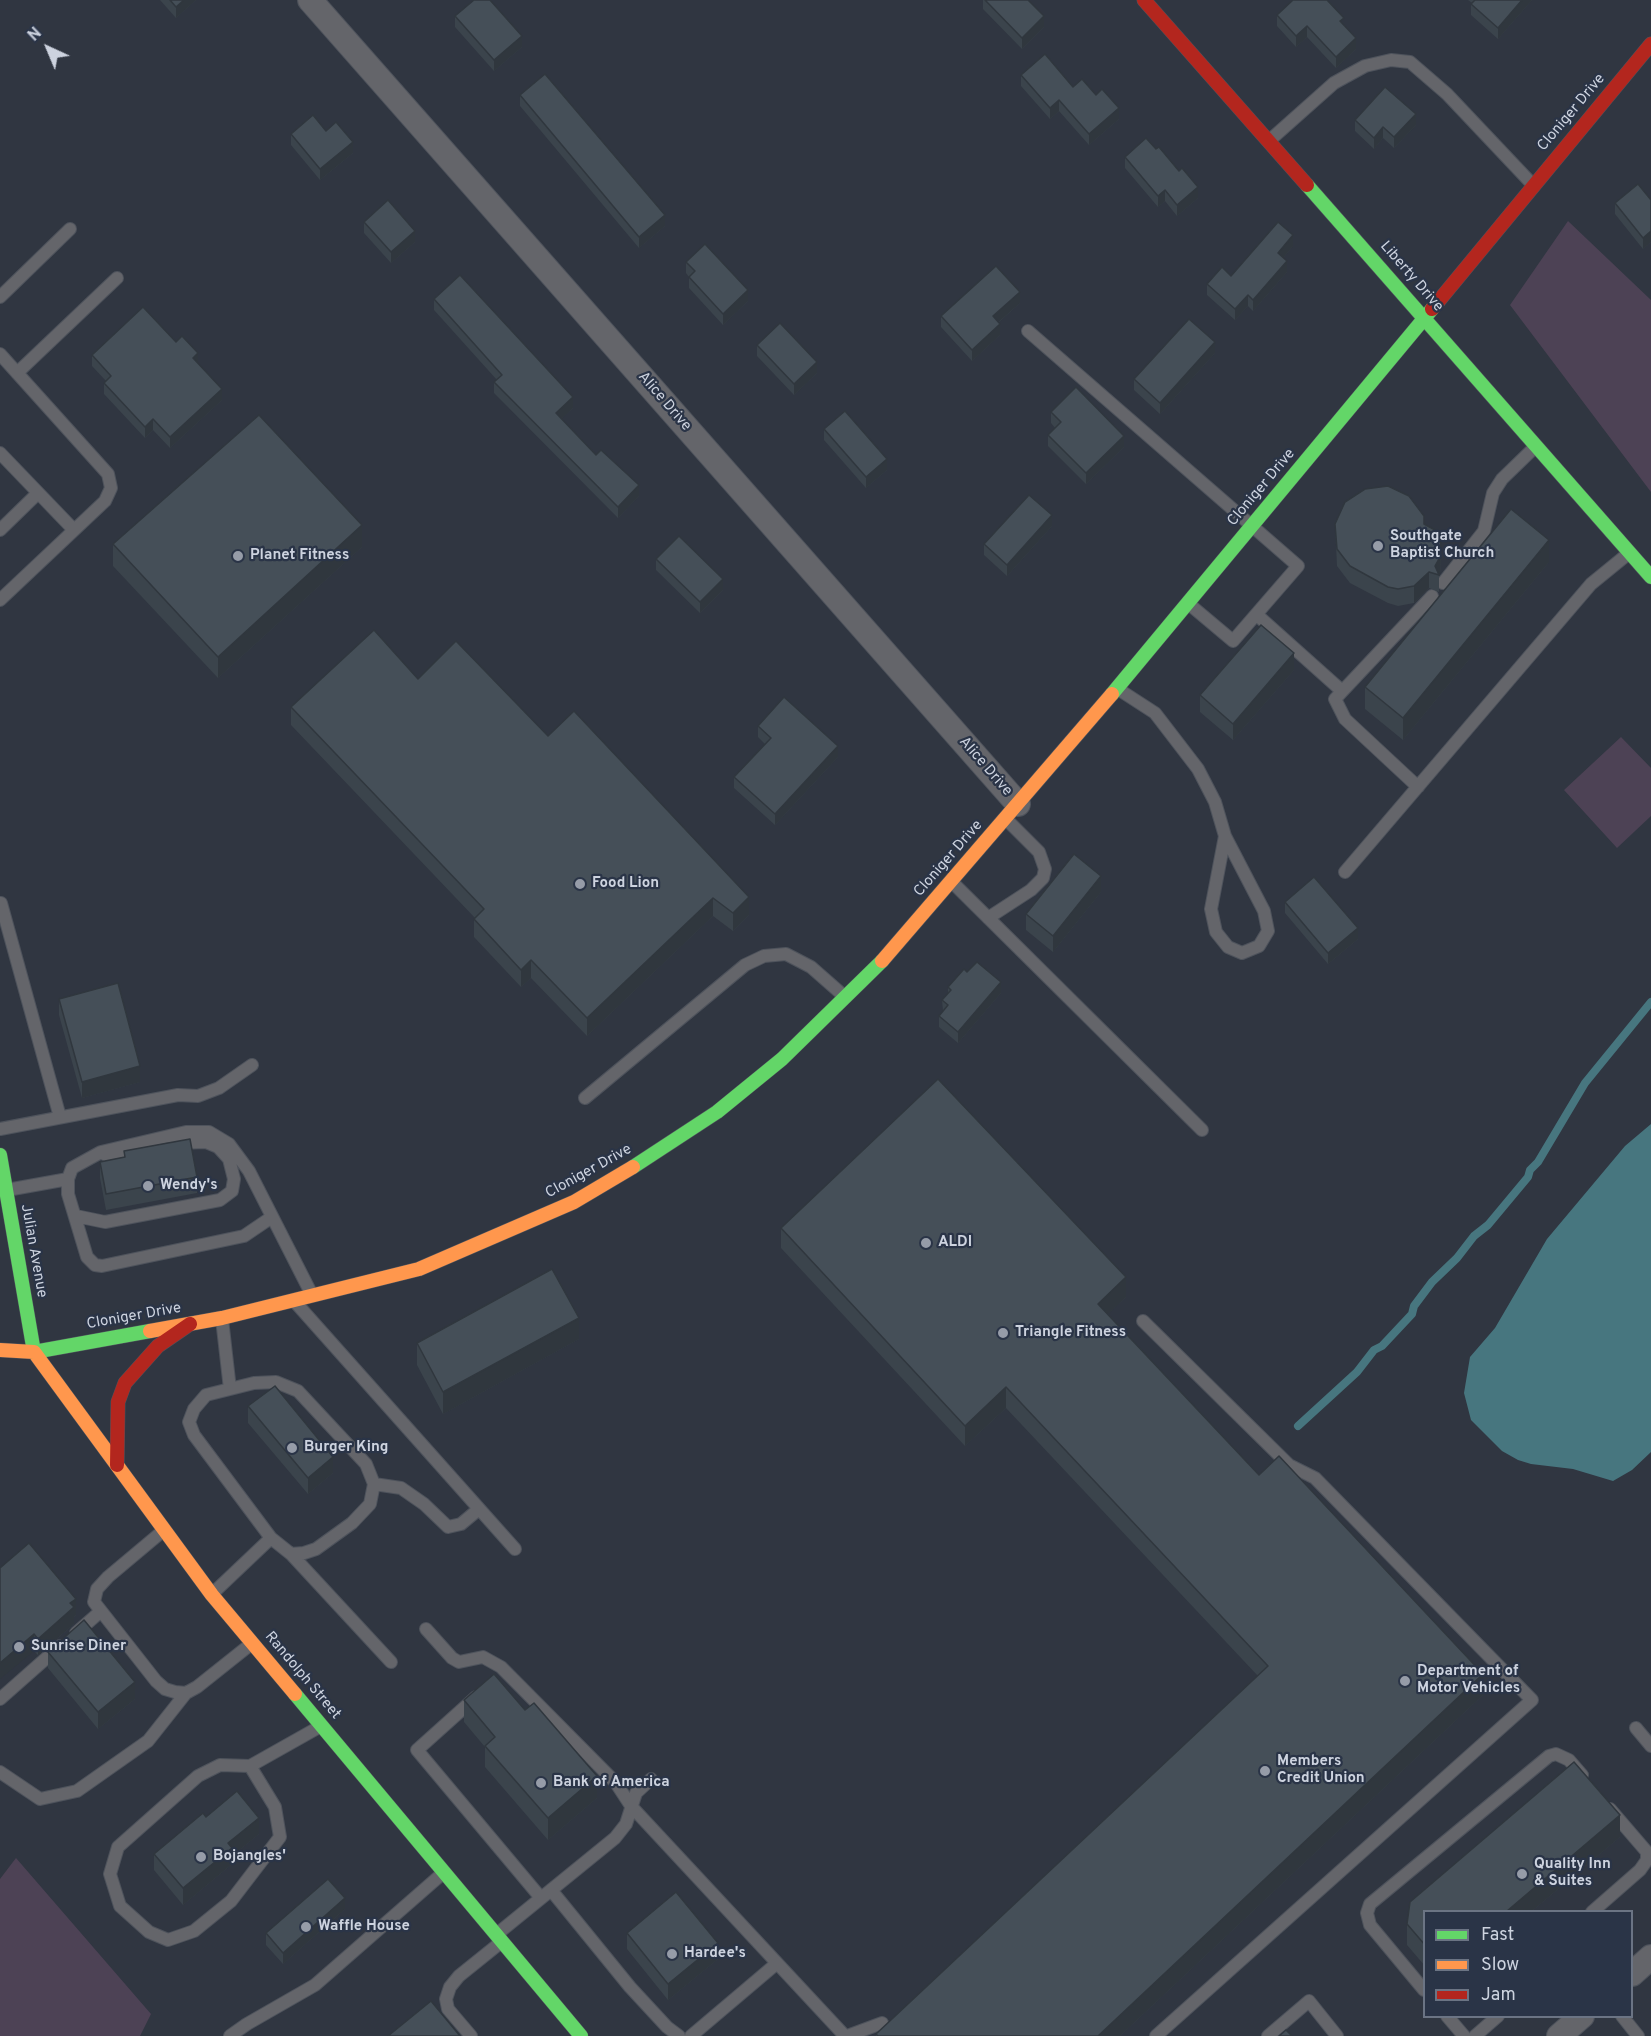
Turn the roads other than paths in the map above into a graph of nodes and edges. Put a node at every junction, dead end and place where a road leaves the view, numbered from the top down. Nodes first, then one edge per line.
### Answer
1 (310, 0) edge
2 (1144, 0) edge
3 (1651, 44) edge
4 (1269, 141) junction
5 (1533, 185) junction
6 (70, 229) dead end
7 (117, 278) dead end
8 (0, 297) edge
9 (1424, 317) junction
10 (1028, 331) dead end
11 (0, 354) edge
12 (17, 373) junction
13 (1536, 446) junction
14 (0, 453) edge
15 (38, 493) junction
16 (1252, 526) junction
17 (0, 530) edge
18 (74, 530) junction
19 (1630, 553) junction
20 (1651, 577) edge
21 (1443, 583) dead end
22 (1432, 596) dead end
23 (0, 600) edge
24 (1188, 604) junction
25 (1257, 615) junction
26 (1117, 689) junction
27 (1342, 691) junction
28 (1418, 787) junction
29 (1012, 811) junction
30 (1225, 836) junction
31 (1346, 872) dead end
32 (951, 882) junction
33 (1, 903) edge
34 (988, 918) junction
35 (846, 997) junction
36 (252, 1065) dead end
37 (585, 1098) dead end
38 (60, 1117) junction
39 (0, 1129) edge
40 (1202, 1130) dead end
41 (101, 1152) junction
42 (0, 1155) edge
43 (68, 1179) junction
44 (5, 1190) junction
45 (76, 1216) junction
46 (272, 1217) junction
47 (312, 1296) junction
48 (294, 1300) junction
49 (222, 1318) junction
50 (1143, 1321) dead end
51 (190, 1324) junction
52 (0, 1350) edge
53 (34, 1352) junction
54 (230, 1389) junction
55 (117, 1465) junction
56 (374, 1484) junction
57 (479, 1509) junction
58 (164, 1529) junction
59 (271, 1538) junction
60 (515, 1549) dead end
61 (291, 1554) junction
62 (212, 1595) junction
63 (101, 1611) junction
64 (426, 1629) dead end
65 (252, 1643) junction
66 (391, 1662) dead end
67 (496, 1678) junction
68 (186, 1692) junction
69 (0, 1699) edge
70 (322, 1725) junction
71 (1636, 1728) dead end
72 (1651, 1746) edge
73 (250, 1766) junction
74 (0, 1772) edge
75 (651, 1779) dead end
76 (1590, 1785) edge
77 (1604, 1802) edge
78 (631, 1806) junction
79 (444, 1872) junction
80 (546, 1894) junction
81 (1593, 1910) edge
82 (499, 1938) junction
83 (1651, 1957) edge
84 (776, 1964) junction
85 (1633, 1973) edge
86 (1423, 1988) edge
87 (1449, 2018) edge
88 (1496, 2018) edge
89 (1580, 2018) edge
90 (1624, 2018) edge
91 (882, 2023) dead end
92 (230, 2036) edge
93 (471, 2036) edge
94 (581, 2036) edge
95 (680, 2036) edge
96 (691, 2036) edge
97 (846, 2036) edge
98 (1156, 2036) edge
99 (1268, 2036) edge
100 (1337, 2036) edge
101 (1464, 2036) edge
102 (1475, 2036) edge
103 (1559, 2036) edge
104 (1638, 2036) edge

1 - 29 street, Alice Drive
2 - 4 main road, Liberty Drive
3 - 5 main road, Cloniger Drive
4 - 5 lane
4 - 9 main road, Liberty Drive
5 - 9 main road, Cloniger Drive
6 - 8 lane
7 - 12 lane
9 - 13 main road, Liberty Drive
9 - 16 main road, Cloniger Drive
10 - 16 lane
11 - 12 lane
12 - 18 lane
13 - 19 main road, Liberty Drive
13 - 21 lane
14 - 15 lane
15 - 17 lane
15 - 18 lane
16 - 24 main road, Cloniger Drive
16 - 25 lane
18 - 23 lane
19 - 20 main road, Liberty Drive
19 - 28 lane
22 - 27 lane
24 - 25 lane
24 - 26 main road, Cloniger Drive
25 - 27 lane
26 - 29 main road, Cloniger Drive
26 - 30 lane
27 - 28 lane
28 - 31 lane
29 - 32 main road, Cloniger Drive
29 - 34 lane
30 - 30 lane
32 - 34 lane
32 - 35 main road, Cloniger Drive
33 - 38 lane
34 - 40 lane
35 - 37 lane
35 - 47 main road, Cloniger Drive
36 - 38 lane
38 - 39 lane
41 - 43 lane
41 - 45 lane
41 - 46 lane
42 - 44 main road, Julian Avenue
43 - 44 lane
43 - 45 lane
44 - 53 main road, Julian Avenue
45 - 46 lane
46 - 47 lane
47 - 48 main road, Cloniger Drive
48 - 49 main road, Cloniger Drive
48 - 57 lane
49 - 51 main road, Cloniger Drive
49 - 54 lane
50 - 98 lane
51 - 53 main road, Cloniger Drive
51 - 55 main road
52 - 53 main road
53 - 55 main road, Randolph Street
54 - 56 lane
54 - 59 lane
55 - 58 main road, Randolph Street
56 - 57 lane
56 - 61 lane
57 - 60 lane
58 - 62 main road, Randolph Street
58 - 63 lane
59 - 61 lane
59 - 62 lane
61 - 66 lane
62 - 65 main road, Randolph Street
63 - 68 lane
63 - 69 lane
64 - 67 lane
65 - 68 lane
65 - 70 main road, Randolph Street
67 - 78 lane
67 - 80 lane
68 - 74 lane
70 - 73 lane
70 - 79 main road, Randolph Street
71 - 72 lane
73 - 73 lane
75 - 78 lane
76 - 86 lane
77 - 81 lane
78 - 80 lane
78 - 84 lane
79 - 82 main road, Randolph Street
79 - 92 lane
80 - 82 lane
80 - 95 lane
82 - 93 lane
82 - 94 main road, Randolph Street
83 - 85 street
84 - 96 lane
84 - 97 lane
87 - 101 lane
88 - 102 lane
89 - 103 street
90 - 104 lane
91 - 97 lane
99 - 100 lane

